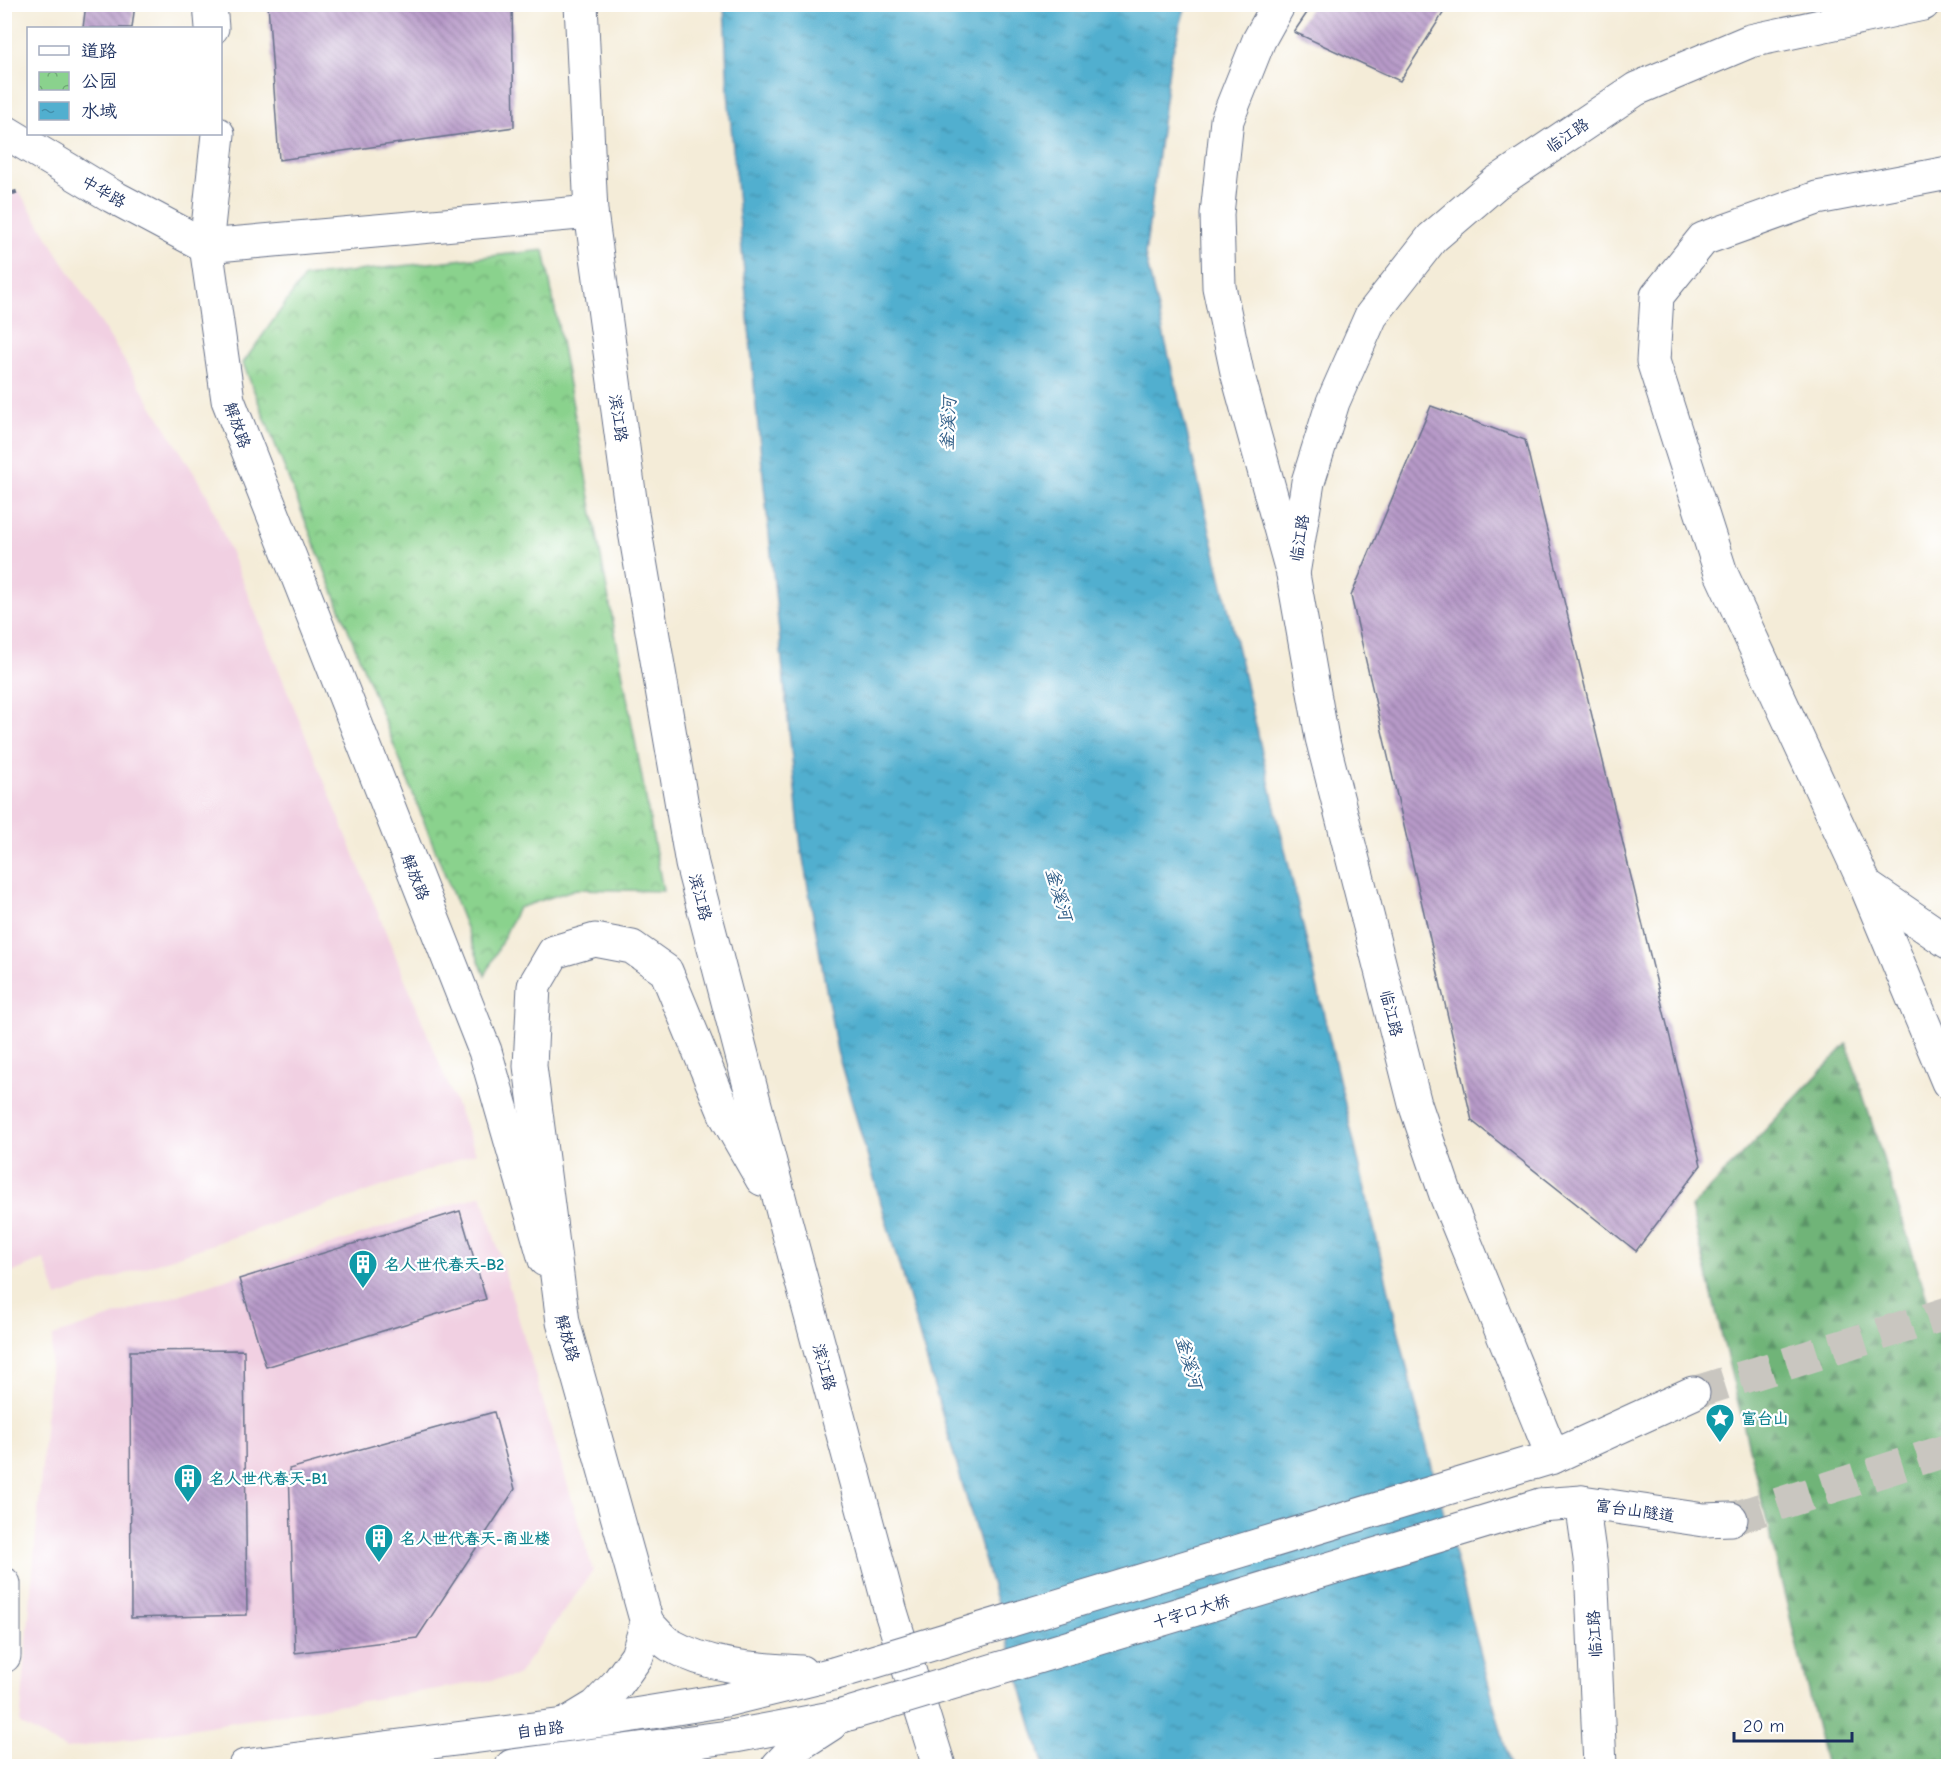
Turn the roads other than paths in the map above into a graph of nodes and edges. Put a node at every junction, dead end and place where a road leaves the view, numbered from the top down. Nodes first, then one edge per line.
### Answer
1 (210, 4) edge
2 (581, 4) edge
3 (1279, 4) edge
4 (1923, 4) edge
5 (212, 27) edge
6 (4, 131) edge
7 (218, 135) edge
8 (1948, 172) edge
9 (591, 212) junction
10 (206, 246) junction
11 (1293, 574) junction
12 (1866, 886) junction
13 (1948, 942) edge
14 (1948, 1082) edge
15 (784, 1216) junction
16 (563, 1322) junction
17 (1693, 1393) tunnel mouth
18 (1540, 1461) junction
19 (1582, 1502) junction
20 (1539, 1505) joint
21 (1731, 1519) tunnel mouth
22 (4, 1584) edge
23 (647, 1623) junction
24 (4, 1656) edge
25 (833, 1674) junction
26 (842, 1716) junction
27 (564, 1725) junction
28 (607, 1754) junction
29 (244, 1767) edge
30 (512, 1767) edge
31 (673, 1767) edge
32 (778, 1767) edge
33 (939, 1767) edge
34 (1600, 1767) edge

1 - 5 main road
2 - 9 main road, 滨江路
3 - 11 main road
4 - 11 main road, 临江路
6 - 10 main road, 中华路
7 - 10 main road, 解放路
8 - 12 main road
9 - 10 main road
9 - 15 main road, 滨江路
10 - 16 main road, 解放路
11 - 18 main road, 临江路
12 - 13 main road
12 - 14 main road
15 - 16 main road
15 - 33 main road, 滨江路
16 - 23 main road, 解放路
17 - 18 main road
18 - 25 main road, bridge
19 - 20 main road, 富台山隧道
19 - 21 main road, 富台山隧道
19 - 34 main road, 临江路
20 - 26 main road, 十字口大桥, bridge
22 - 24 main road
23 - 25 main road
23 - 27 main road
25 - 27 main road, 自由路
26 - 28 main road, 自由路
26 - 32 main road
27 - 29 main road, 自由路
28 - 30 main road, 自由路
28 - 31 main road

